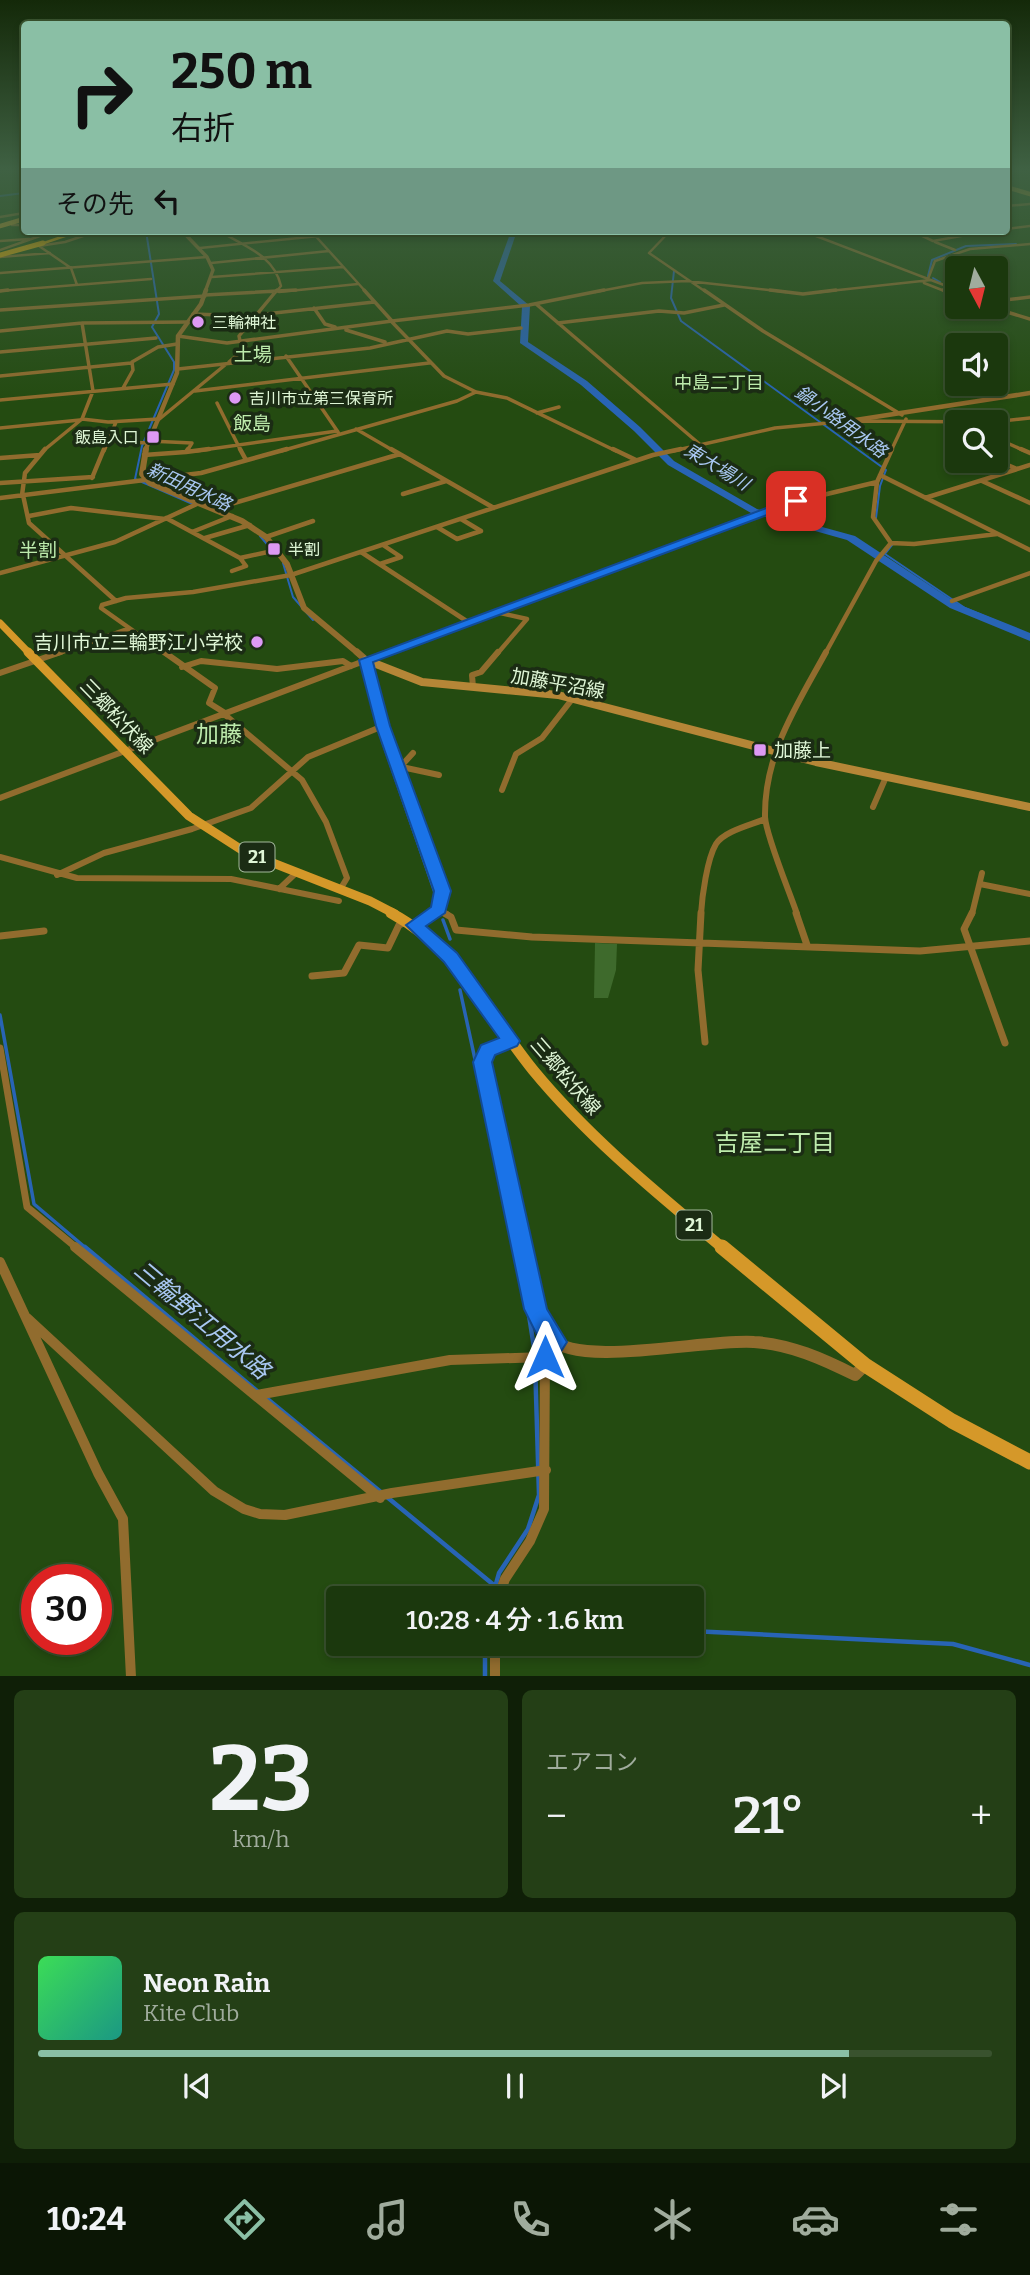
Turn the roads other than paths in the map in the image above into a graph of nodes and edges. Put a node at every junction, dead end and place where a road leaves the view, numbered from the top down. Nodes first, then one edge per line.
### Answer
1 (18, 246) edge
2 (31, 246) edge
3 (42, 246) edge
4 (214, 246) edge
5 (245, 246) edge
6 (325, 246) edge
7 (655, 246) edge
8 (842, 246) edge
9 (944, 246) edge
10 (972, 246) edge
11 (200, 248) joint
12 (954, 250) junction
13 (329, 251) junction
14 (50, 253) junction
15 (0, 255) edge
16 (207, 257) junction
17 (265, 258) junction
18 (211, 263) junction
19 (343, 267) junction
20 (71, 268) junction
21 (0, 273) edge
22 (278, 274) junction
23 (212, 277) junction
24 (151, 279) dead end
25 (930, 280) junction
26 (691, 282) junction
27 (923, 282) junction
28 (358, 284) junction
29 (77, 285) junction
30 (945, 287) edge
31 (945, 289) edge
32 (0, 291) edge
33 (276, 293) junction
34 (205, 295) junction
35 (1030, 297) edge
36 (1008, 301) edge
37 (374, 302) junction
38 (536, 304) junction
39 (724, 304) junction
40 (314, 308) junction
41 (1008, 308) edge
42 (0, 310) edge
43 (1008, 311) edge
44 (193, 314) junction
45 (257, 315) junction
46 (1030, 317) edge
47 (391, 321) junction
48 (187, 322) junction
49 (82, 323) junction
50 (558, 323) junction
51 (341, 328) junction
52 (521, 328) dead end
53 (0, 331) edge
54 (178, 336) junction
55 (156, 338) dead end
56 (408, 340) junction
57 (242, 341) junction
58 (391, 343) junction
59 (85, 344) junction
60 (177, 344) junction
61 (0, 352) edge
62 (286, 356) junction
63 (131, 363) junction
64 (227, 363) junction
65 (429, 363) junction
66 (90, 367) junction
67 (178, 369) junction
68 (0, 376) edge
69 (302, 379) junction
70 (170, 384) junction
71 (123, 388) junction
72 (93, 391) junction
73 (195, 391) junction
74 (477, 392) junction
75 (1030, 393) edge
76 (0, 400) edge
77 (217, 403) dead end
78 (559, 407) dead end
79 (897, 412) junction
80 (537, 413) junction
81 (1030, 418) edge
82 (82, 419) junction
83 (907, 419) junction
84 (155, 420) junction
85 (1008, 420) edge
86 (849, 421) junction
87 (945, 421) edge
88 (116, 422) junction
89 (0, 428) edge
90 (356, 429) junction
91 (338, 432) junction
92 (108, 441) junction
93 (146, 442) junction
94 (1008, 443) edge
95 (236, 444) junction
96 (703, 447) junction
97 (186, 452) junction
98 (1030, 453) edge
99 (400, 454) junction
100 (40, 455) junction
101 (144, 455) junction
102 (0, 458) edge
103 (246, 460) junction
104 (636, 460) junction
105 (1008, 465) edge
106 (1030, 465) edge
107 (1018, 469) junction
108 (880, 475) junction
109 (93, 477) junction
110 (22, 479) junction
111 (981, 480) junction
112 (446, 481) junction
113 (145, 482) junction
114 (877, 482) junction
115 (0, 483) edge
116 (88, 487) junction
117 (403, 494) dead end
118 (23, 495) junction
119 (0, 498) edge
120 (925, 498) junction
121 (1030, 502) edge
122 (196, 505) junction
123 (494, 508) junction
124 (214, 511) junction
125 (29, 516) junction
126 (229, 518) junction
127 (166, 519) junction
128 (460, 519) junction
129 (313, 521) dead end
130 (247, 526) junction
131 (437, 527) junction
132 (192, 532) junction
133 (999, 534) junction
134 (266, 537) junction
135 (205, 538) junction
136 (891, 544) junction
137 (383, 545) junction
138 (1030, 550) edge
139 (274, 551) junction
140 (361, 552) junction
141 (65, 557) junction
142 (240, 558) junction
143 (380, 564) junction
144 (232, 571) dead end
145 (0, 573) edge
146 (1030, 573) edge
147 (287, 576) junction
148 (116, 601) junction
149 (952, 601) dead end
150 (495, 612) junction
151 (468, 622) junction
152 (0, 623) edge
153 (128, 629) junction
154 (37, 660) junction
155 (366, 660) junction
156 (351, 666) junction
157 (182, 667) junction
158 (0, 673) edge
159 (472, 687) junction
160 (573, 698) junction
161 (225, 714) junction
162 (383, 726) junction
163 (125, 751) junction
164 (773, 751) junction
165 (413, 753) dead end
166 (400, 765) junction
167 (294, 771) junction
168 (439, 775) dead end
169 (886, 777) junction
170 (502, 790) dead end
171 (0, 798) edge
172 (873, 807) dead end
173 (1030, 807) edge
174 (765, 819) junction
175 (201, 825) junction
176 (0, 857) edge
177 (296, 872) junction
178 (982, 873) dead end
179 (57, 875) junction
180 (980, 884) junction
181 (279, 889) junction
182 (344, 890) junction
183 (1030, 894) edge
184 (439, 909) junction
185 (411, 923) junction
186 (44, 931) dead end
187 (0, 936) edge
188 (699, 941) junction
189 (1030, 941) edge
190 (807, 945) junction
191 (970, 948) junction
192 (312, 976) dead end
193 (511, 1041) junction
194 (705, 1042) dead end
195 (1005, 1043) dead end
196 (0, 1048) edge
197 (0, 1262) edge
198 (27, 1318) junction
199 (555, 1342) junction
200 (545, 1357) junction
201 (865, 1365) junction
202 (257, 1395) junction
203 (1030, 1462) edge
204 (546, 1470) junction
205 (380, 1498) junction
206 (502, 1586) edge
207 (495, 1656) edge
208 (131, 1676) edge
209 (495, 1676) edge

1 - 15 street
2 - 15 highway, bridge
3 - 14 street
4 - 11 street
5 - 17 street
6 - 13 street
7 - 26 street
8 - 25 street
9 - 12 street
10 - 12 street
11 - 16 street
12 - 25 street
13 - 17 street
13 - 19 street
14 - 15 street
14 - 20 street
16 - 18 street
16 - 20 street
17 - 18 street
17 - 22 street
18 - 23 street
19 - 22 street
19 - 28 street
20 - 21 street
20 - 29 street
22 - 23 street
22 - 33 street
23 - 34 street
24 - 29 street
25 - 27 street
25 - 30 street
26 - 27 street
26 - 38 street
26 - 39 street
27 - 31 street
28 - 33 street
28 - 37 street
29 - 32 street
33 - 34 street
33 - 45 street
34 - 42 street
34 - 44 street
35 - 36 street
37 - 40 street
37 - 47 street
38 - 47 street
38 - 50 street
39 - 50 street
39 - 79 street
40 - 45 street
40 - 51 street
41 - 46 street
43 - 46 street
44 - 45 street
44 - 48 street
45 - 57 street
47 - 51 street
47 - 56 street
48 - 49 street
48 - 54 street
49 - 53 street
49 - 59 street
50 - 96 street
51 - 57 street
51 - 58 street
52 - 56 street
54 - 57 street
54 - 60 street
55 - 59 street
56 - 58 street
56 - 65 street
57 - 64 street
58 - 62 street
59 - 61 street
59 - 66 street
60 - 63 street
60 - 67 street
62 - 64 street
62 - 69 street
63 - 66 street
63 - 71 street
64 - 67 street
64 - 73 street
65 - 69 street
65 - 74 street
66 - 68 street
66 - 72 street
67 - 70 street
69 - 73 street
69 - 91 street
70 - 71 street
70 - 84 street
71 - 72 street
72 - 76 street
72 - 82 street
73 - 84 street
74 - 80 street
74 - 90 street
75 - 79 street
77 - 95 street
78 - 80 street
79 - 83 street
79 - 86 street
80 - 104 street
81 - 85 street
82 - 88 street
82 - 89 street
82 - 100 street
83 - 86 street
83 - 87 street
83 - 108 street
84 - 88 street
84 - 93 street
86 - 96 street
88 - 92 street
90 - 91 street
90 - 99 street
91 - 95 street
91 - 103 street
92 - 93 street
92 - 109 street
93 - 97 street
93 - 101 street
94 - 98 street
95 - 97 street
95 - 103 street
96 - 104 street
97 - 101 street
99 - 112 street
99 - 124 street
100 - 102 street
100 - 110 street
101 - 113 street
103 - 113 street
104 - 123 street
105 - 107 street
106 - 107 street
107 - 111 street
108 - 114 street
108 - 120 street
109 - 110 street
109 - 116 street
110 - 115 street
110 - 118 street
111 - 120 street
111 - 121 street
112 - 117 street
112 - 123 street
113 - 116 street
113 - 122 street
114 - 136 street
114 - 150 street
116 - 118 street
118 - 119 street
118 - 125 street
120 - 133 street
122 - 124 street
122 - 127 street
123 - 128 street
124 - 126 street
125 - 127 street
125 - 141 street
126 - 130 street
126 - 132 street
127 - 132 street
127 - 141 street
128 - 131 street
128 - 131 street
129 - 134 street
130 - 134 street
130 - 135 street
131 - 137 street
132 - 135 street
133 - 136 street
133 - 138 street
134 - 139 street
135 - 142 street
136 - 164 street
137 - 140 street
137 - 143 street
139 - 142 street
139 - 147 street
140 - 143 street
140 - 147 street
141 - 145 street
141 - 148 street
142 - 144 street
143 - 151 street
146 - 149 street
147 - 148 street
147 - 155 street
148 - 153 street
150 - 151 street
150 - 159 street
151 - 155 street
152 - 154 main road, 三郷松伏線 / 21
153 - 154 street
153 - 157 street
154 - 158 street
154 - 163 main road, 三郷松伏線 / 21
155 - 156 street
155 - 159 main road, 加藤平沼線
155 - 162 main road
156 - 157 street
156 - 161 street
157 - 161 street
159 - 160 main road, 加藤平沼線
160 - 164 main road, 加藤平沼線
160 - 170 street
161 - 163 street
161 - 167 street
162 - 166 main road
162 - 167 street
163 - 171 street
163 - 175 main road, 三郷松伏線 / 21
164 - 169 main road, 加藤平沼線
164 - 174 street
165 - 166 street
166 - 168 street
166 - 184 main road
167 - 175 street
167 - 182 street
169 - 172 street
169 - 173 main road, 加藤平沼線
174 - 188 street
174 - 190 street
175 - 177 main road, 三郷松伏線 / 21
175 - 179 street
176 - 179 street
177 - 181 street
177 - 182 main road, 三郷松伏線 / 21
178 - 180 street
179 - 181 street
180 - 183 street
180 - 191 street
181 - 182 street
182 - 185 main road, 三郷松伏線 / 21
184 - 185 main road
184 - 188 street
185 - 192 street
185 - 193 main road, 三郷松伏線 / 21
186 - 187 street
188 - 190 street
188 - 194 street
189 - 191 street
190 - 191 street
191 - 195 street
193 - 199 street
193 - 201 main road, 三郷松伏線 / 21
196 - 202 street
197 - 198 street
198 - 205 street
198 - 208 street
199 - 200 street
199 - 201 street
200 - 202 street
200 - 204 street
201 - 203 main road, 三郷松伏線 / 21
202 - 205 street
204 - 205 street
204 - 206 street
207 - 209 street

